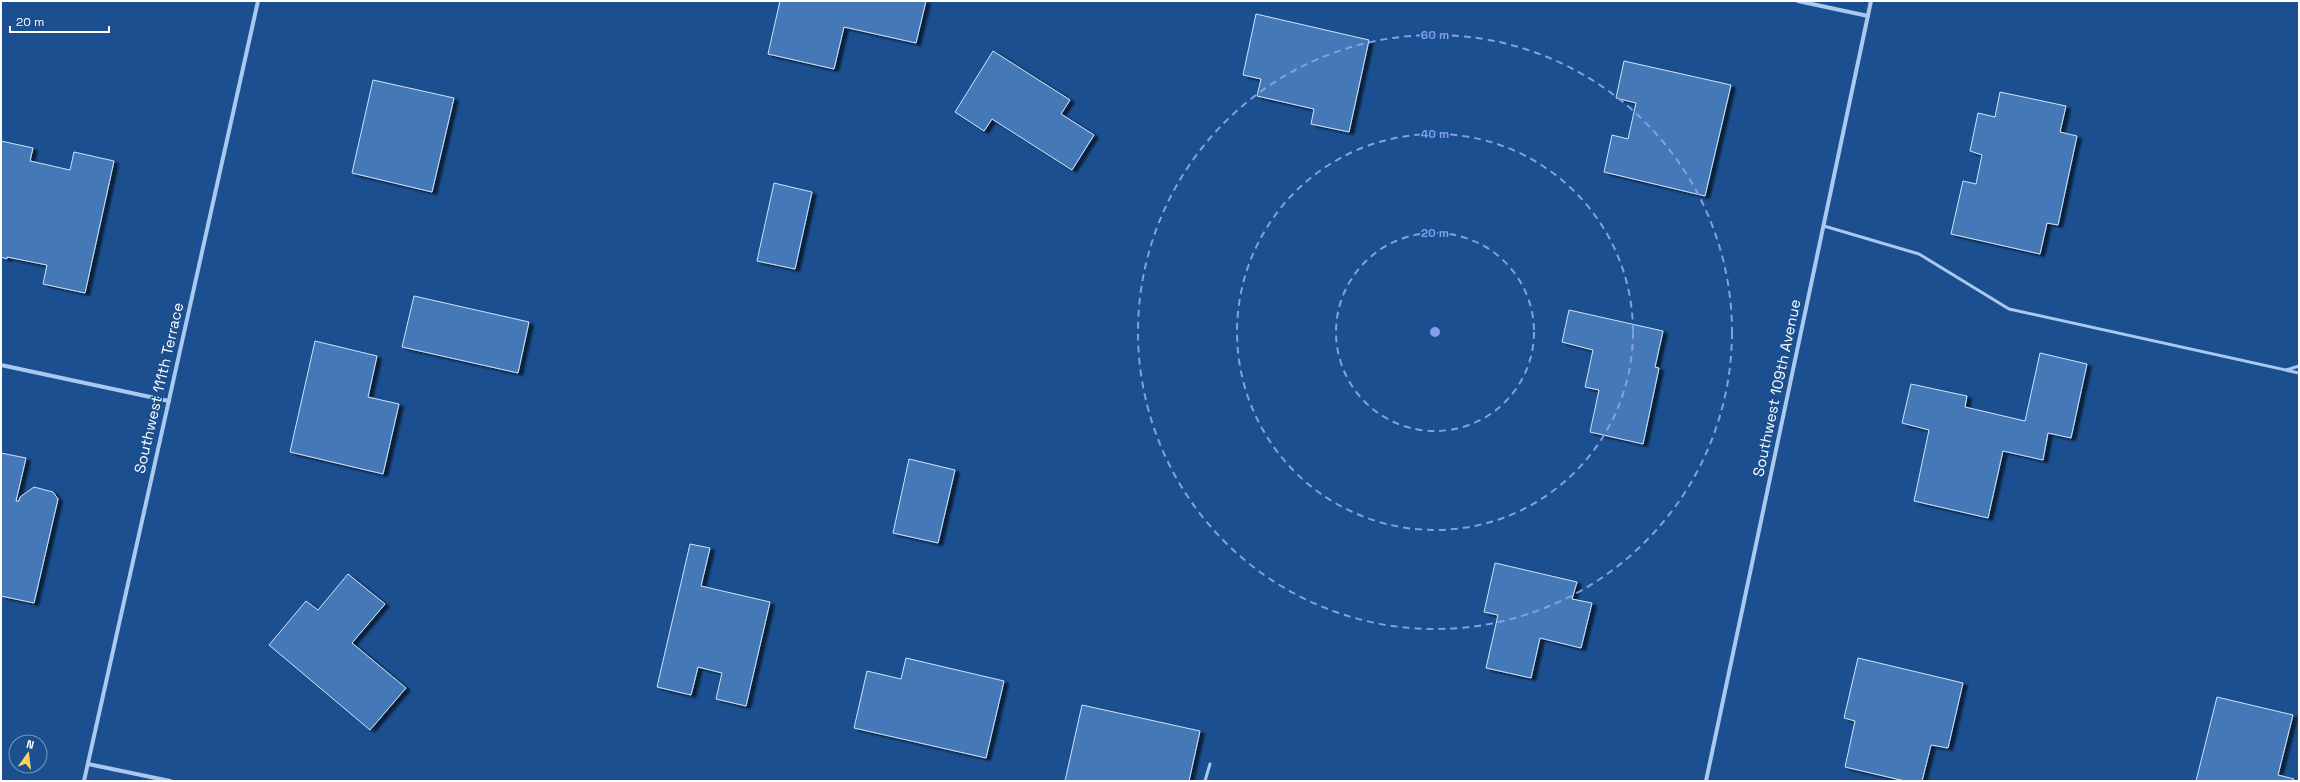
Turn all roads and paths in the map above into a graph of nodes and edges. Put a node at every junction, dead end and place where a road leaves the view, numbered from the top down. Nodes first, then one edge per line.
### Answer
1 (258, 1) edge
2 (1798, 1) edge
3 (1871, 1) edge
4 (1868, 16) junction
5 (1824, 226) junction
6 (1, 366) edge
7 (2299, 366) edge
8 (2285, 370) junction
9 (2299, 373) edge
10 (169, 401) junction
11 (88, 764) junction
12 (1210, 764) dead end
13 (84, 781) edge
14 (170, 781) edge
15 (1205, 781) edge
16 (1706, 781) edge

1 - 10 street, Southwest 111th Terrace
2 - 4 street
3 - 4 street, Southwest 109th Avenue
4 - 5 street, Southwest 109th Avenue
5 - 8 lane
5 - 16 street, Southwest 109th Avenue
6 - 10 street
7 - 8 lane
8 - 9 lane
10 - 11 street, Southwest 111th Terrace
11 - 13 street, Southwest 111th Terrace
11 - 14 street
12 - 15 lane

